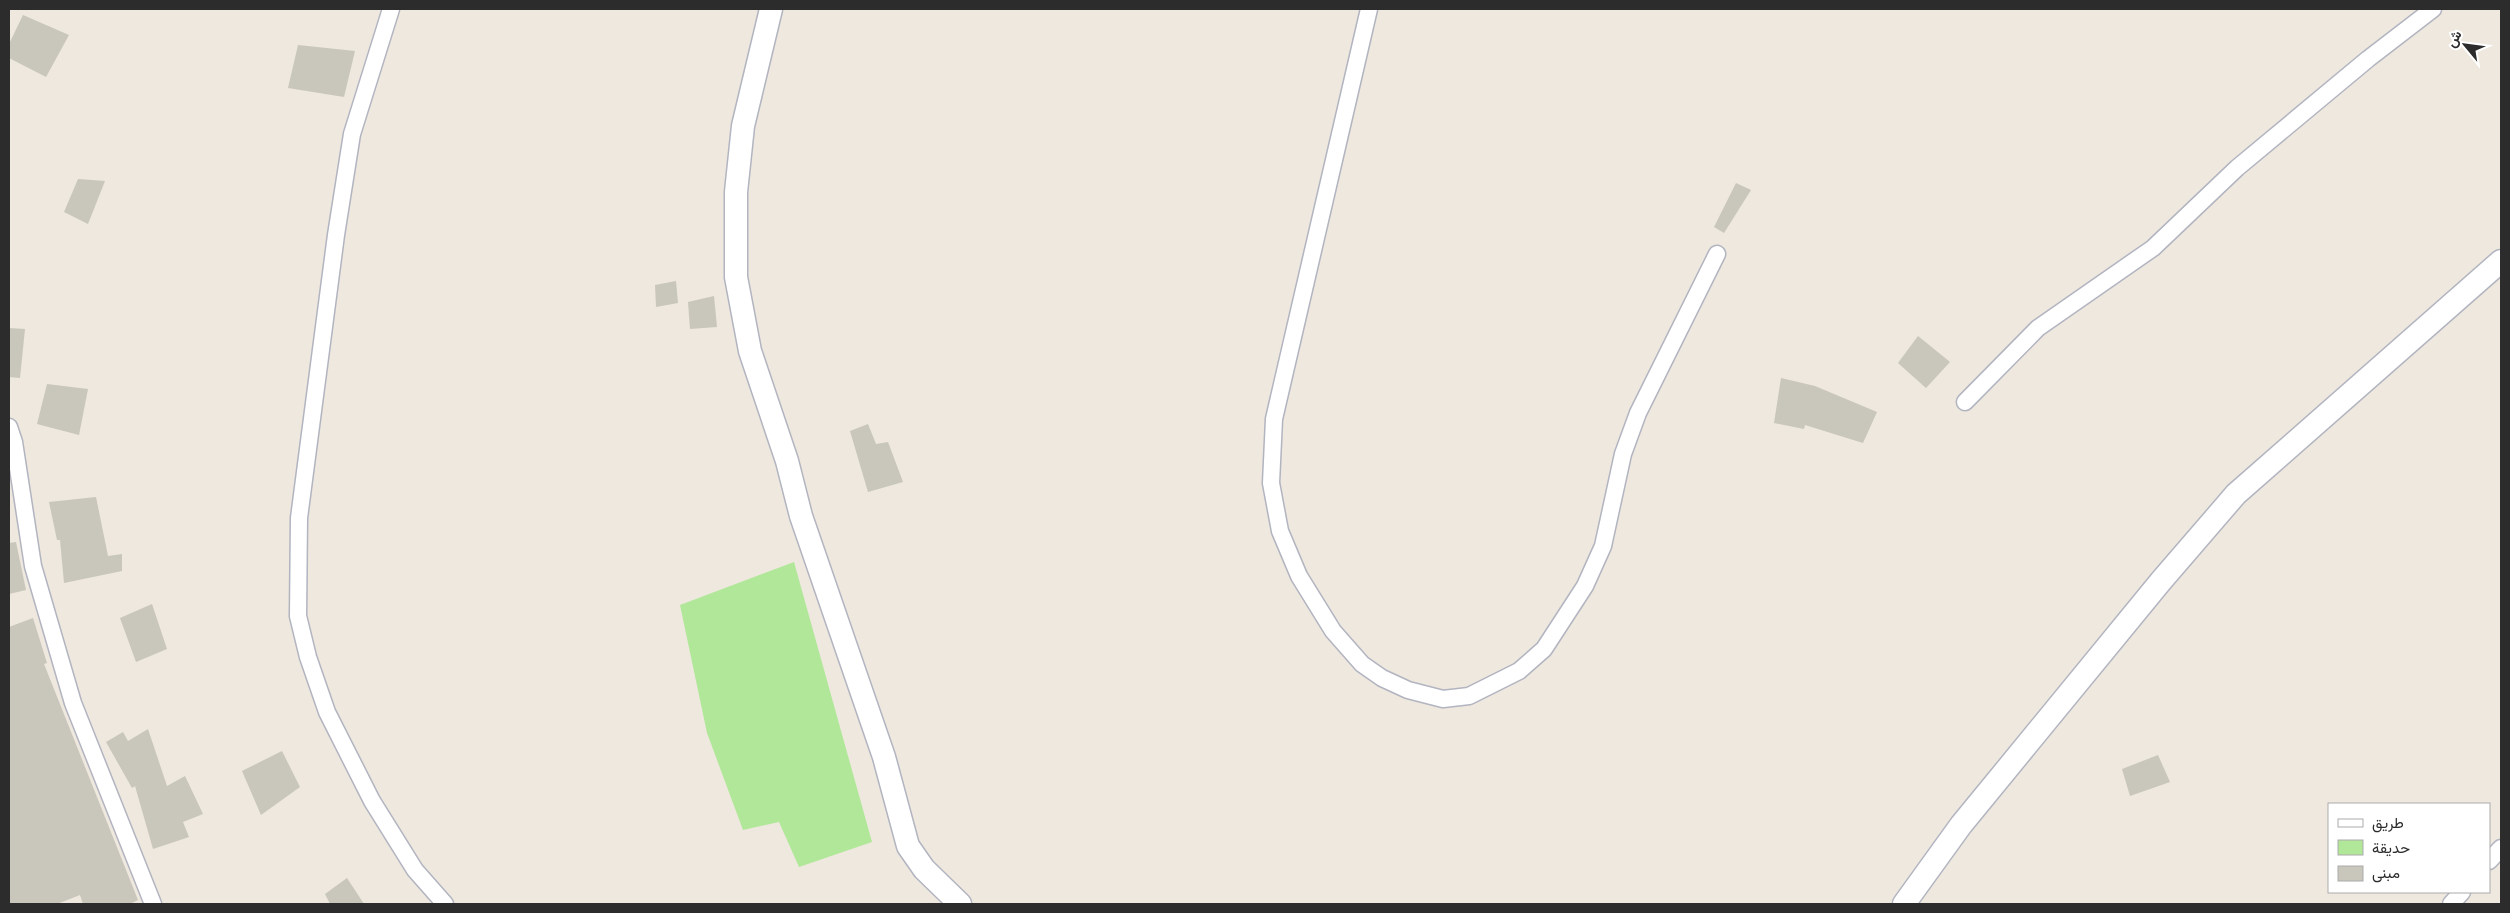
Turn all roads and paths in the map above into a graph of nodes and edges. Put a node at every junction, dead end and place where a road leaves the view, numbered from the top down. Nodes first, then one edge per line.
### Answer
1 (391, 9) edge
2 (771, 9) edge
3 (1370, 9) edge
4 (2433, 9) edge
5 (1717, 254) dead end
6 (2501, 260) edge
7 (1965, 402) dead end
8 (9, 427) edge
9 (2501, 848) edge
10 (2490, 860) edge
11 (2461, 893) edge
12 (153, 904) edge
13 (445, 904) edge
14 (960, 904) edge
15 (1904, 904) edge
16 (2451, 904) edge

1 - 13 street
2 - 14 main road
3 - 5 street
4 - 7 street
6 - 15 main road
8 - 12 street
9 - 10 street
11 - 16 street

